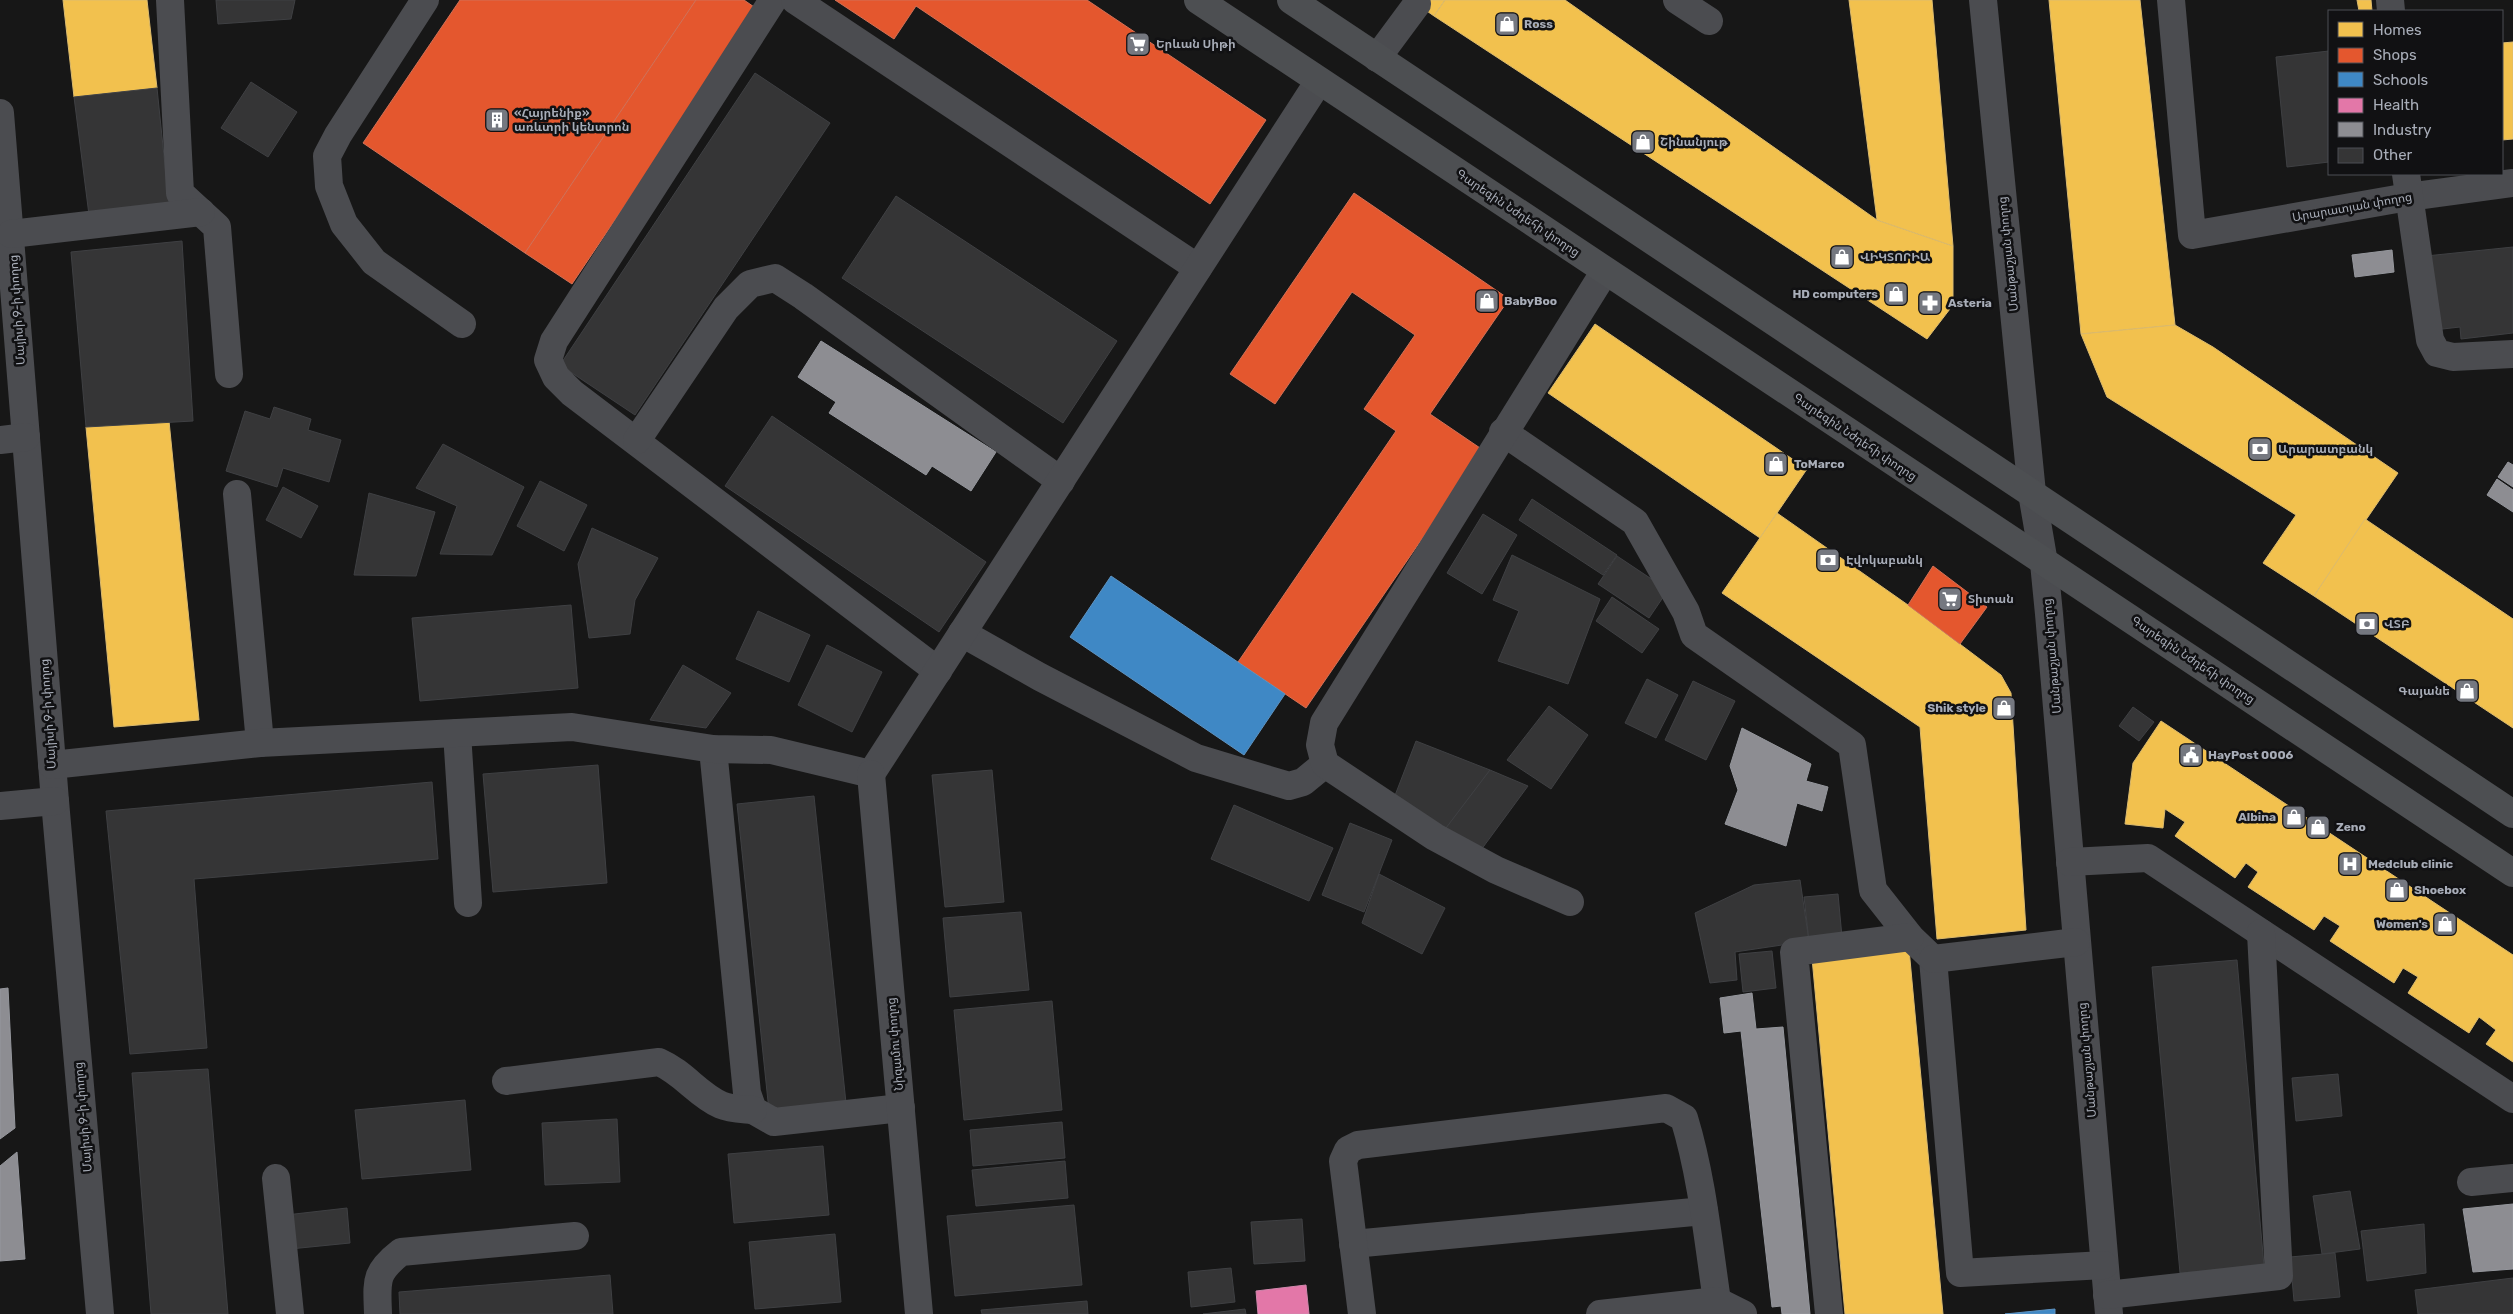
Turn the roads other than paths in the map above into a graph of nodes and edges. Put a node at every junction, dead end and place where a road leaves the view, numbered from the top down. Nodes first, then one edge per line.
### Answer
1 (170, 0) edge
2 (425, 0) edge
3 (773, 0) edge
4 (795, 0) edge
5 (1198, 0) edge
6 (1291, 0) edge
7 (1677, 0) edge
8 (1983, 0) edge
9 (2171, 0) edge
10 (1417, 4) dead end
11 (1710, 21) dead end
12 (1377, 58) junction
13 (1319, 81) junction
14 (0, 113) edge
15 (2513, 183) edge
16 (2407, 186) edge
17 (201, 212) junction
18 (11, 234) junction
19 (1198, 268) junction
20 (1605, 271) junction
21 (462, 324) dead end
22 (2513, 354) edge
23 (229, 374) dead end
24 (1503, 432) junction
25 (13, 439) edge
26 (637, 440) junction
27 (1061, 480) junction
28 (2032, 493) junction
29 (237, 494) dead end
30 (2044, 563) junction
31 (962, 633) junction
32 (938, 671) junction
33 (457, 733) junction
34 (260, 743) junction
35 (713, 749) junction
36 (1325, 764) junction
37 (52, 766) junction
38 (871, 774) junction
39 (55, 801) junction
40 (0, 806) edge
41 (2513, 814) edge
42 (2070, 862) junction
43 (2513, 873) edge
44 (1570, 902) dead end
45 (468, 903) dead end
46 (2261, 933) junction
47 (1910, 937) junction
48 (2076, 942) junction
49 (1933, 959) junction
50 (506, 1081) dead end
51 (2513, 1099) edge
52 (901, 1108) junction
53 (753, 1110) junction
54 (276, 1178) dead end
55 (2513, 1178) edge
56 (2471, 1182) dead end
57 (1704, 1210) junction
58 (575, 1236) dead end
59 (1353, 1244) junction
60 (2104, 1265) junction
61 (1717, 1301) junction
62 (2108, 1305) edge
63 (100, 1314) edge
64 (290, 1314) edge
65 (378, 1314) edge
66 (919, 1314) edge
67 (1362, 1314) edge
68 (1600, 1314) edge
69 (1743, 1314) edge
70 (1829, 1314) edge

1 - 17 street
2 - 21 street
3 - 26 street
4 - 19 street
5 - 13 main road, Գարեգին Նժդեհի փողոց
6 - 12 main road
7 - 11 street
8 - 28 street, Մանթաշյան փողոց
9 - 16 street, Արարատյան փողոց
10 - 12 street
12 - 28 main road
13 - 19 street
13 - 20 main road, Գարեգին Նժդեհի փողոց
14 - 18 street, Մայիսի 9-ի փողոց
15 - 16 street, Արարատյան փողոց
16 - 22 street
17 - 18 street
17 - 23 street
18 - 25 street, Մայիսի 9-ի փողոց
19 - 27 street
20 - 24 street
20 - 30 main road, Գարեգին Նժդեհի փողոց
24 - 36 street
24 - 47 street
25 - 37 street, Մայիսի 9-ի փողոց
26 - 27 street
26 - 32 street
27 - 31 street
28 - 30 street, Մանթաշյան փողոց
28 - 41 main road
29 - 34 street
30 - 42 street, Մանթաշյան փողոց
30 - 43 main road, Գարեգին Նժդեհի փողոց
31 - 32 street
31 - 36 street
32 - 38 street
33 - 34 street
33 - 35 street
33 - 45 street
34 - 37 street
35 - 38 street
35 - 53 street
36 - 44 street
37 - 39 street, Մայիսի 9-ի փողոց
38 - 52 street, Նիզամու փողոց
39 - 40 street
39 - 63 street, Մայիսի 9-ի փողոց
42 - 46 street
42 - 48 street, Մանթաշյան փողոց
46 - 51 street
46 - 62 street
47 - 49 street
47 - 70 street
48 - 49 street
48 - 60 street, Մանթաշյան փողոց
49 - 60 street
50 - 53 street
52 - 53 street
52 - 66 street, Նիզամու փողոց
54 - 64 street
55 - 56 street
57 - 59 street
57 - 59 street
57 - 61 street
58 - 65 street
59 - 67 street
60 - 62 street, Մանթաշյան փողոց
61 - 68 street
61 - 69 street

